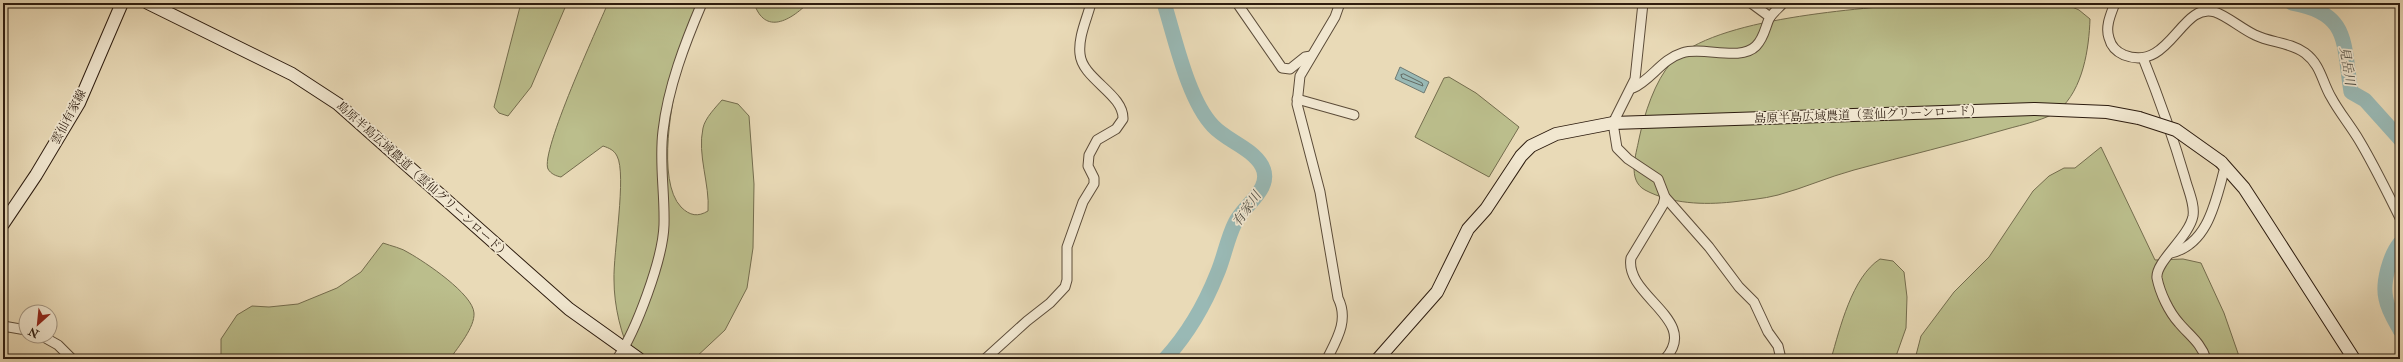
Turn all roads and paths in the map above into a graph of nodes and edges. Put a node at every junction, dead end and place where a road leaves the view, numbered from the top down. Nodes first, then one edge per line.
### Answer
1 (122, 3) edge
2 (148, 3) edge
3 (702, 3) edge
4 (1091, 3) edge
5 (1237, 3) edge
6 (1340, 3) edge
7 (1643, 3) edge
8 (1749, 3) edge
9 (1784, 3) edge
10 (2115, 3) edge
11 (1770, 17) junction
12 (1311, 56) junction
13 (2143, 58) junction
14 (1632, 88) junction
15 (1297, 100) junction
16 (1354, 115) dead end
17 (1613, 123) junction
18 (2223, 165) junction
19 (1665, 197) junction
20 (2400, 218) edge
21 (3, 224) edge
22 (2171, 253) junction
23 (3, 326) edge
24 (18, 329) edge
25 (58, 344) edge
26 (624, 349) junction
27 (72, 359) edge
28 (617, 359) edge
29 (640, 359) edge
30 (986, 359) edge
31 (1327, 359) edge
32 (1378, 359) edge
33 (1664, 359) edge
34 (1781, 359) edge
35 (2206, 359) edge
36 (2354, 359) edge

1 - 21 street, 雲仙有家線
2 - 26 street, 島原半島広域農道（雲仙グリーンロード）
3 - 26 street
4 - 30 street
5 - 12 street
6 - 12 street
7 - 14 street
8 - 11 street
9 - 11 street
10 - 13 street
11 - 14 street
12 - 15 street
13 - 20 street
13 - 22 street
14 - 17 street
15 - 16 street
15 - 31 street
17 - 18 street, 島原半島広域農道（雲仙グリーンロード）, bridge
17 - 19 street
17 - 32 street, 島原半島広域農道（雲仙グリーンロード）
18 - 22 street
18 - 36 street, 島原半島広域農道（雲仙グリーンロード）
19 - 33 street
19 - 34 street
22 - 35 street
23 - 24 street
25 - 27 street
26 - 28 street
26 - 29 street, 島原半島広域農道（雲仙グリーンロード）

